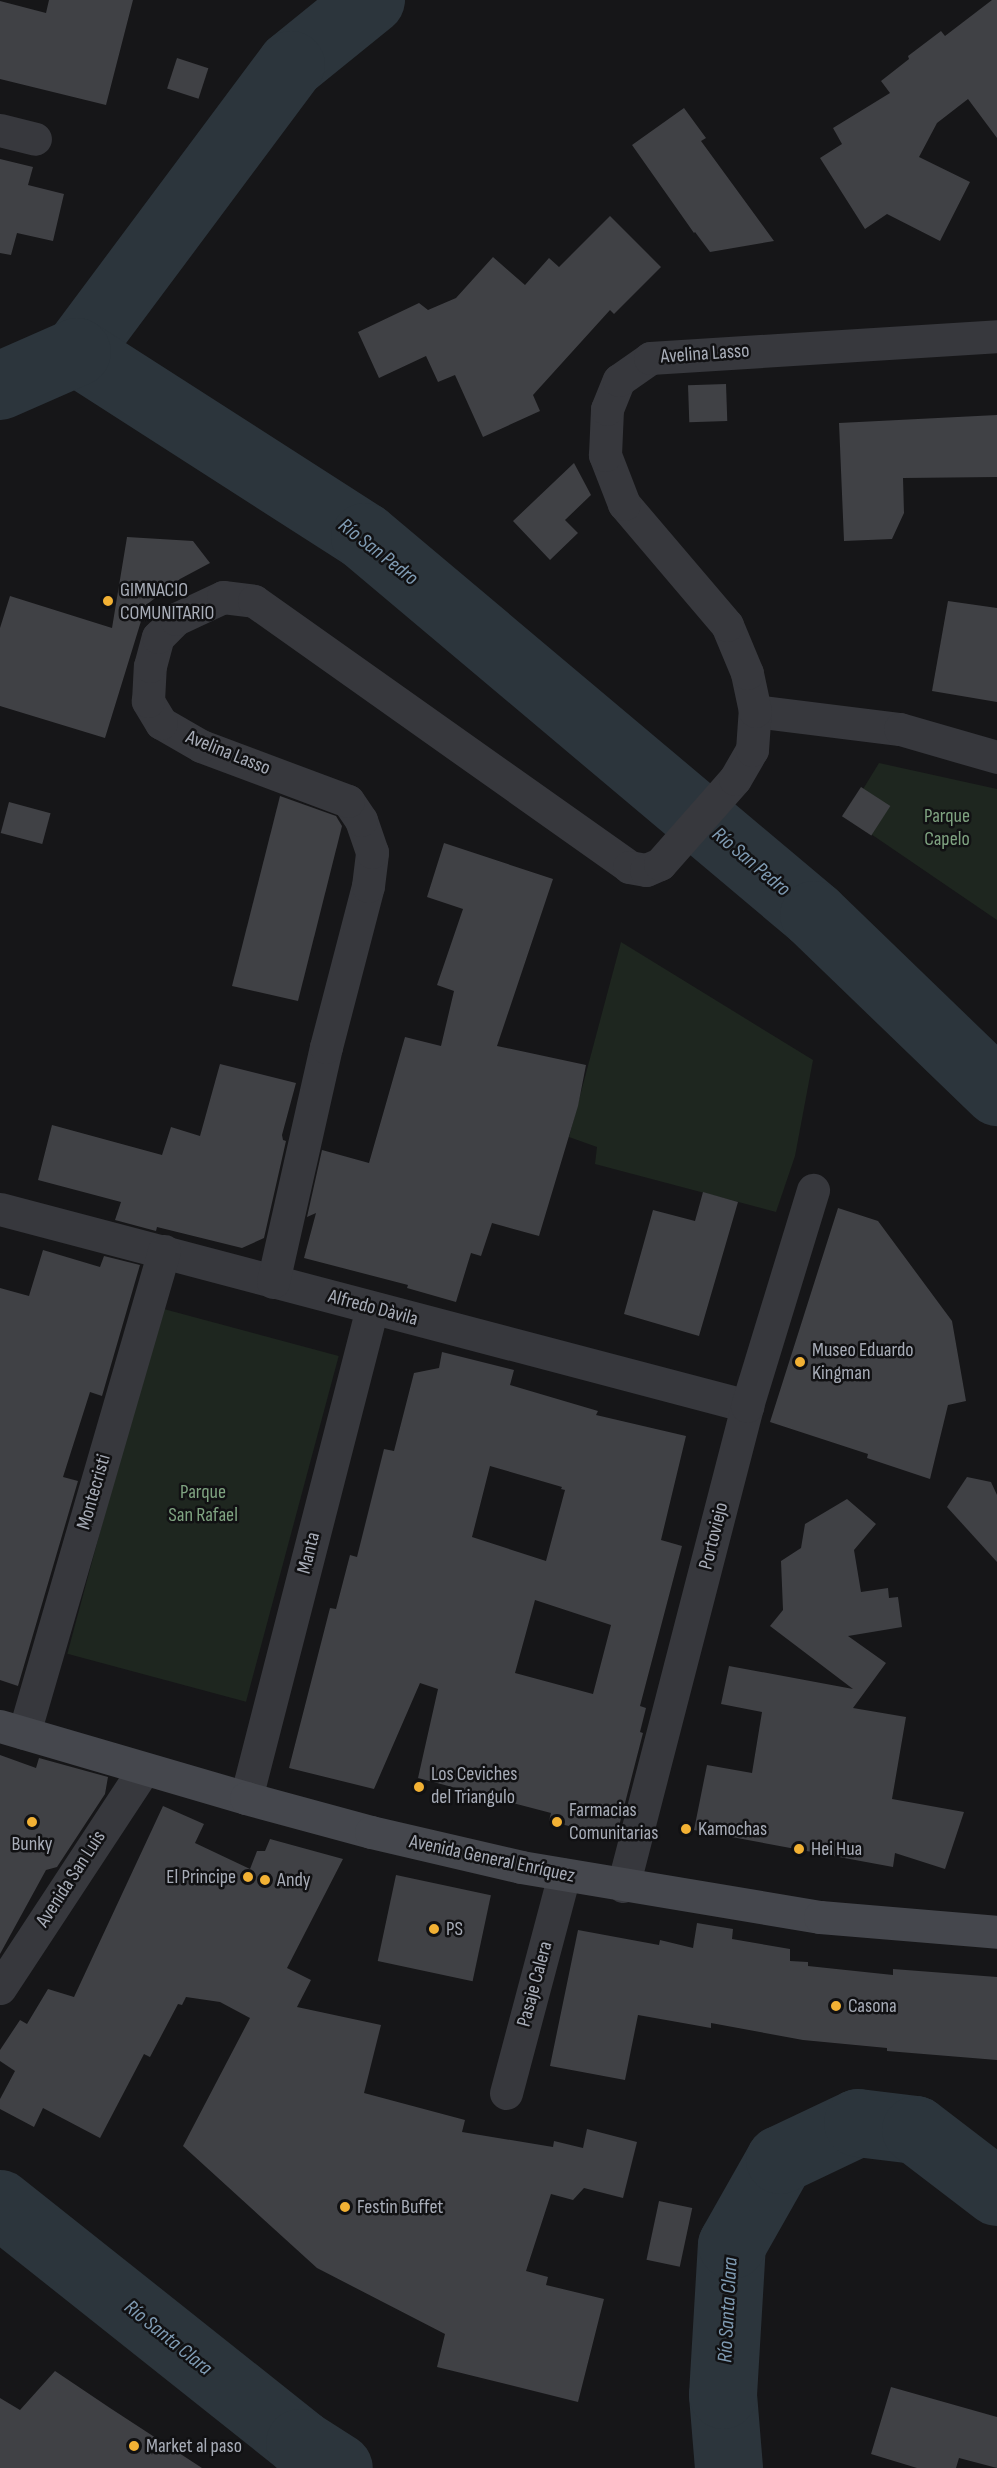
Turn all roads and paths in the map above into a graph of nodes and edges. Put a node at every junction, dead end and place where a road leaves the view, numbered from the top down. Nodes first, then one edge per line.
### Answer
1 (0, 130) edge
2 (34, 139) dead end
3 (997, 336) edge
4 (754, 711) junction
5 (997, 757) edge
6 (813, 1190) dead end
7 (0, 1209) edge
8 (164, 1251) junction
9 (273, 1282) junction
10 (372, 1308) junction
11 (747, 1406) junction
12 (12, 1730) edge
13 (142, 1770) junction
14 (246, 1798) junction
15 (564, 1875) junction
16 (624, 1886) junction
17 (997, 1932) edge
18 (0, 1988) edge
19 (506, 2093) dead end

1 - 2 street
3 - 4 street, Avelina Lasso
4 - 5 street
4 - 9 street, Avelina Lasso
6 - 11 street, Portoviejo
7 - 8 street, Alfredo Dàvila
8 - 9 street, Alfredo Dàvila
8 - 12 street, Montecristi
9 - 10 street, Alfredo Dàvila
10 - 11 street, Alfredo Dàvila
10 - 14 street, Manta
11 - 16 street, Portoviejo
12 - 13 main road, Avenida General Enríquez
13 - 14 main road, Avenida General Enríquez
13 - 18 street, Avenida San Luis
14 - 15 main road, Avenida General Enríquez
15 - 16 main road, Avenida General Enríquez
15 - 19 street, Pasaje Calera
16 - 17 main road, Avenida General Enríquez

